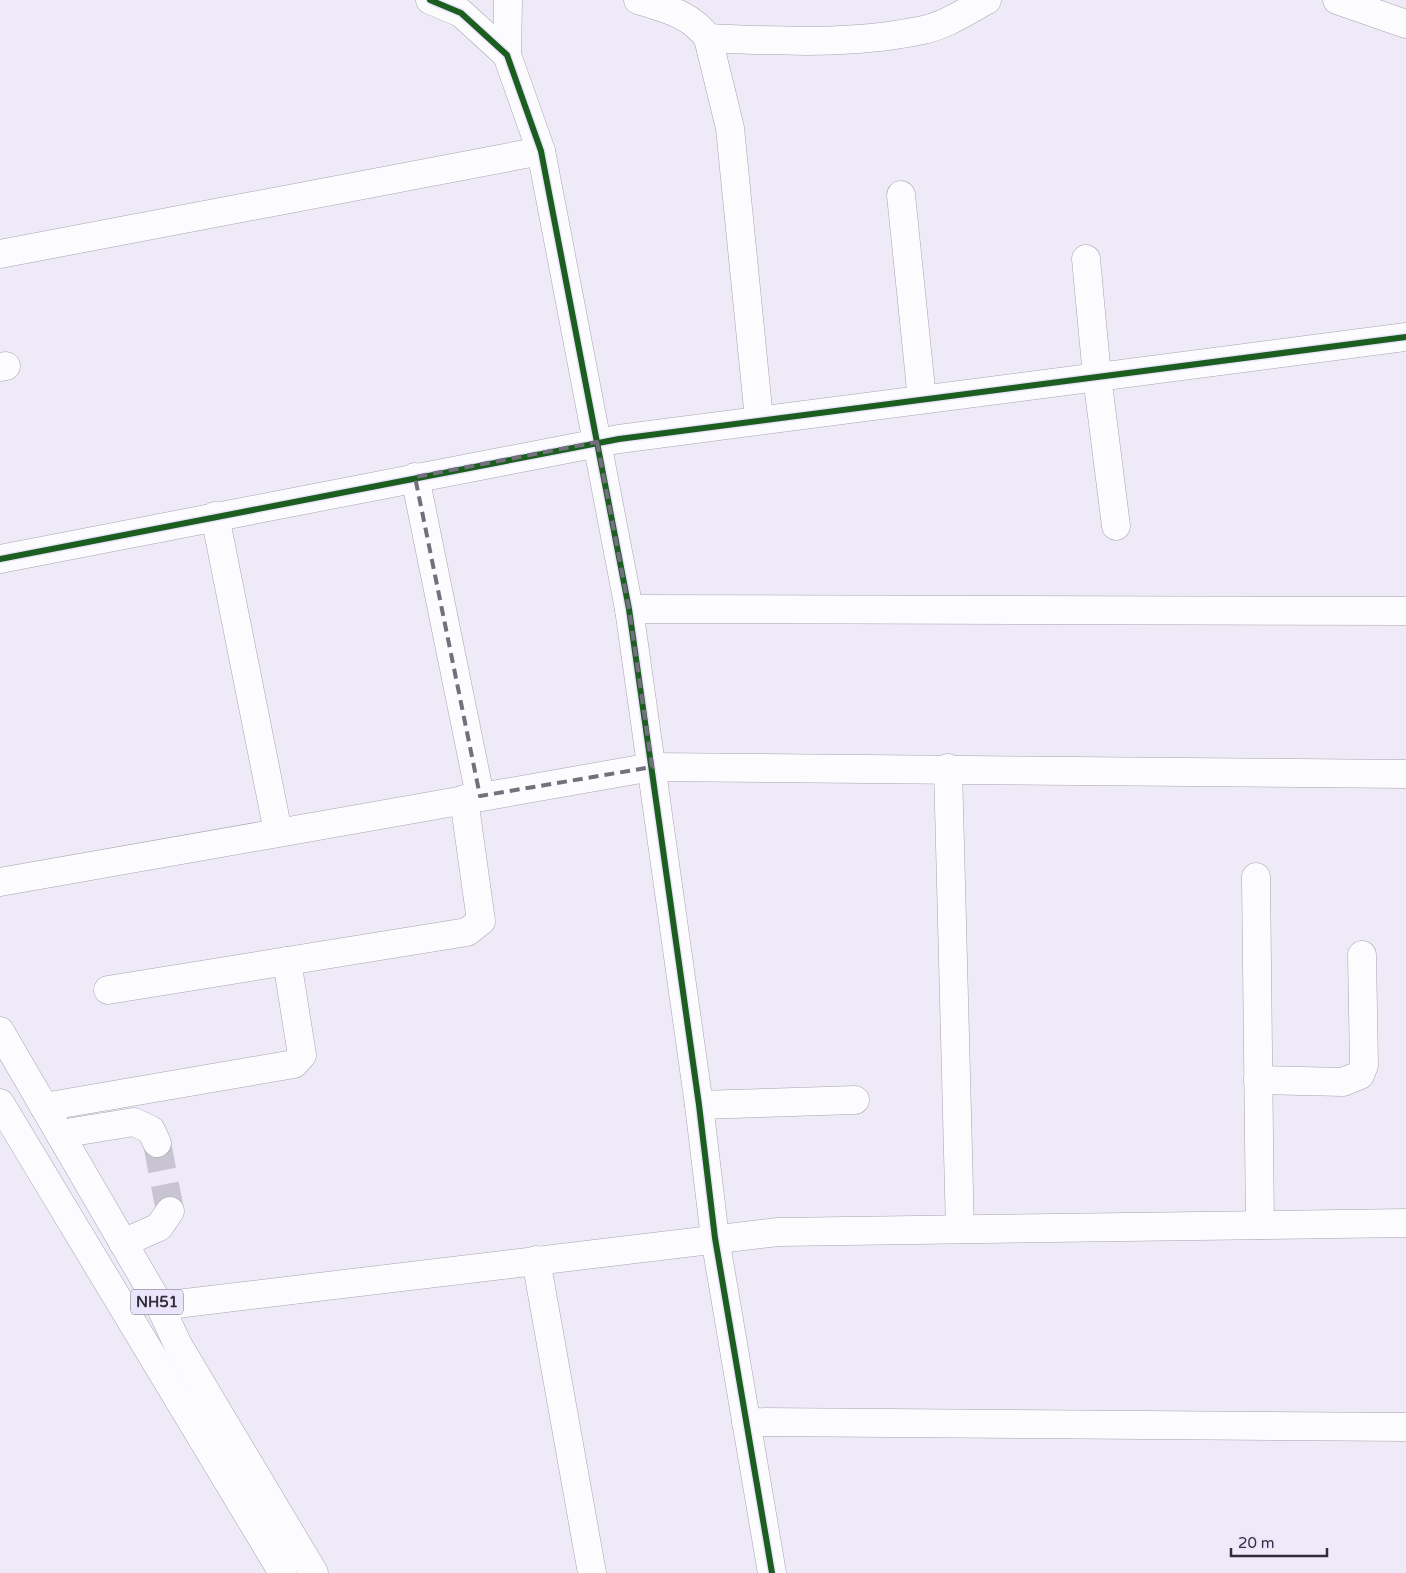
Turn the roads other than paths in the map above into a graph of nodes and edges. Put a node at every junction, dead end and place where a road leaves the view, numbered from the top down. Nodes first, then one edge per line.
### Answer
1 (430, 0) edge
2 (508, 0) edge
3 (638, 0) edge
4 (987, 0) edge
5 (1337, 0) edge
6 (1406, 24) edge
7 (708, 38) junction
8 (507, 55) junction
9 (541, 151) junction
10 (901, 195) dead end
11 (0, 254) edge
12 (1086, 259) dead end
13 (1406, 337) edge
14 (1097, 376) junction
15 (922, 398) junction
16 (759, 419) junction
17 (597, 442) junction
18 (415, 477) junction
19 (215, 516) junction
20 (1116, 526) dead end
21 (0, 559) edge
22 (629, 609) junction
23 (1406, 611) edge
24 (652, 767) junction
25 (948, 768) junction
26 (1406, 774) edge
27 (472, 798) junction
28 (278, 832) junction
29 (1256, 877) dead end
30 (0, 882) edge
31 (1362, 955) dead end
32 (287, 961) junction
33 (108, 990) dead end
34 (0, 1031) edge
35 (1258, 1080) junction
36 (855, 1100) dead end
37 (0, 1103) edge
38 (699, 1105) junction
39 (44, 1107) junction
40 (60, 1134) junction
41 (157, 1143) tunnel mouth
42 (170, 1211) dead end
43 (1406, 1223) edge
44 (1260, 1225) junction
45 (960, 1230) junction
46 (715, 1238) junction
47 (123, 1243) junction
48 (536, 1260) junction
49 (160, 1306) junction
50 (746, 1422) junction
51 (1406, 1427) edge
52 (283, 1573) edge
53 (314, 1573) edge
54 (592, 1573) edge
55 (772, 1573) edge

1 - 8 main road
2 - 8 main road
3 - 7 main road
4 - 7 main road
5 - 6 main road
7 - 16 main road
8 - 9 main road
9 - 11 main road
9 - 17 main road
10 - 15 main road
12 - 14 main road
13 - 14 main road
14 - 15 main road
14 - 20 main road
15 - 16 main road
16 - 17 main road
17 - 18 main road
17 - 22 main road
18 - 19 main road
18 - 27 main road
19 - 21 main road
19 - 28 main road
22 - 23 main road
22 - 24 main road
24 - 25 main road
24 - 27 main road
24 - 38 main road
25 - 26 main road
25 - 45 main road
27 - 28 main road
27 - 32 main road
28 - 30 main road
29 - 35 main road
31 - 35 main road
32 - 33 main road
32 - 39 main road
34 - 39 main road, NH51
35 - 44 main road
36 - 38 main road
37 - 52 main road, NH51
38 - 46 main road
39 - 40 main road, NH51
40 - 41 main road
40 - 47 main road, NH51
42 - 47 main road
43 - 44 main road
44 - 45 main road
45 - 46 main road
46 - 48 main road
46 - 50 main road
47 - 49 main road, NH51
48 - 49 main road
48 - 54 main road
49 - 53 main road, NH51
50 - 51 main road
50 - 55 main road

